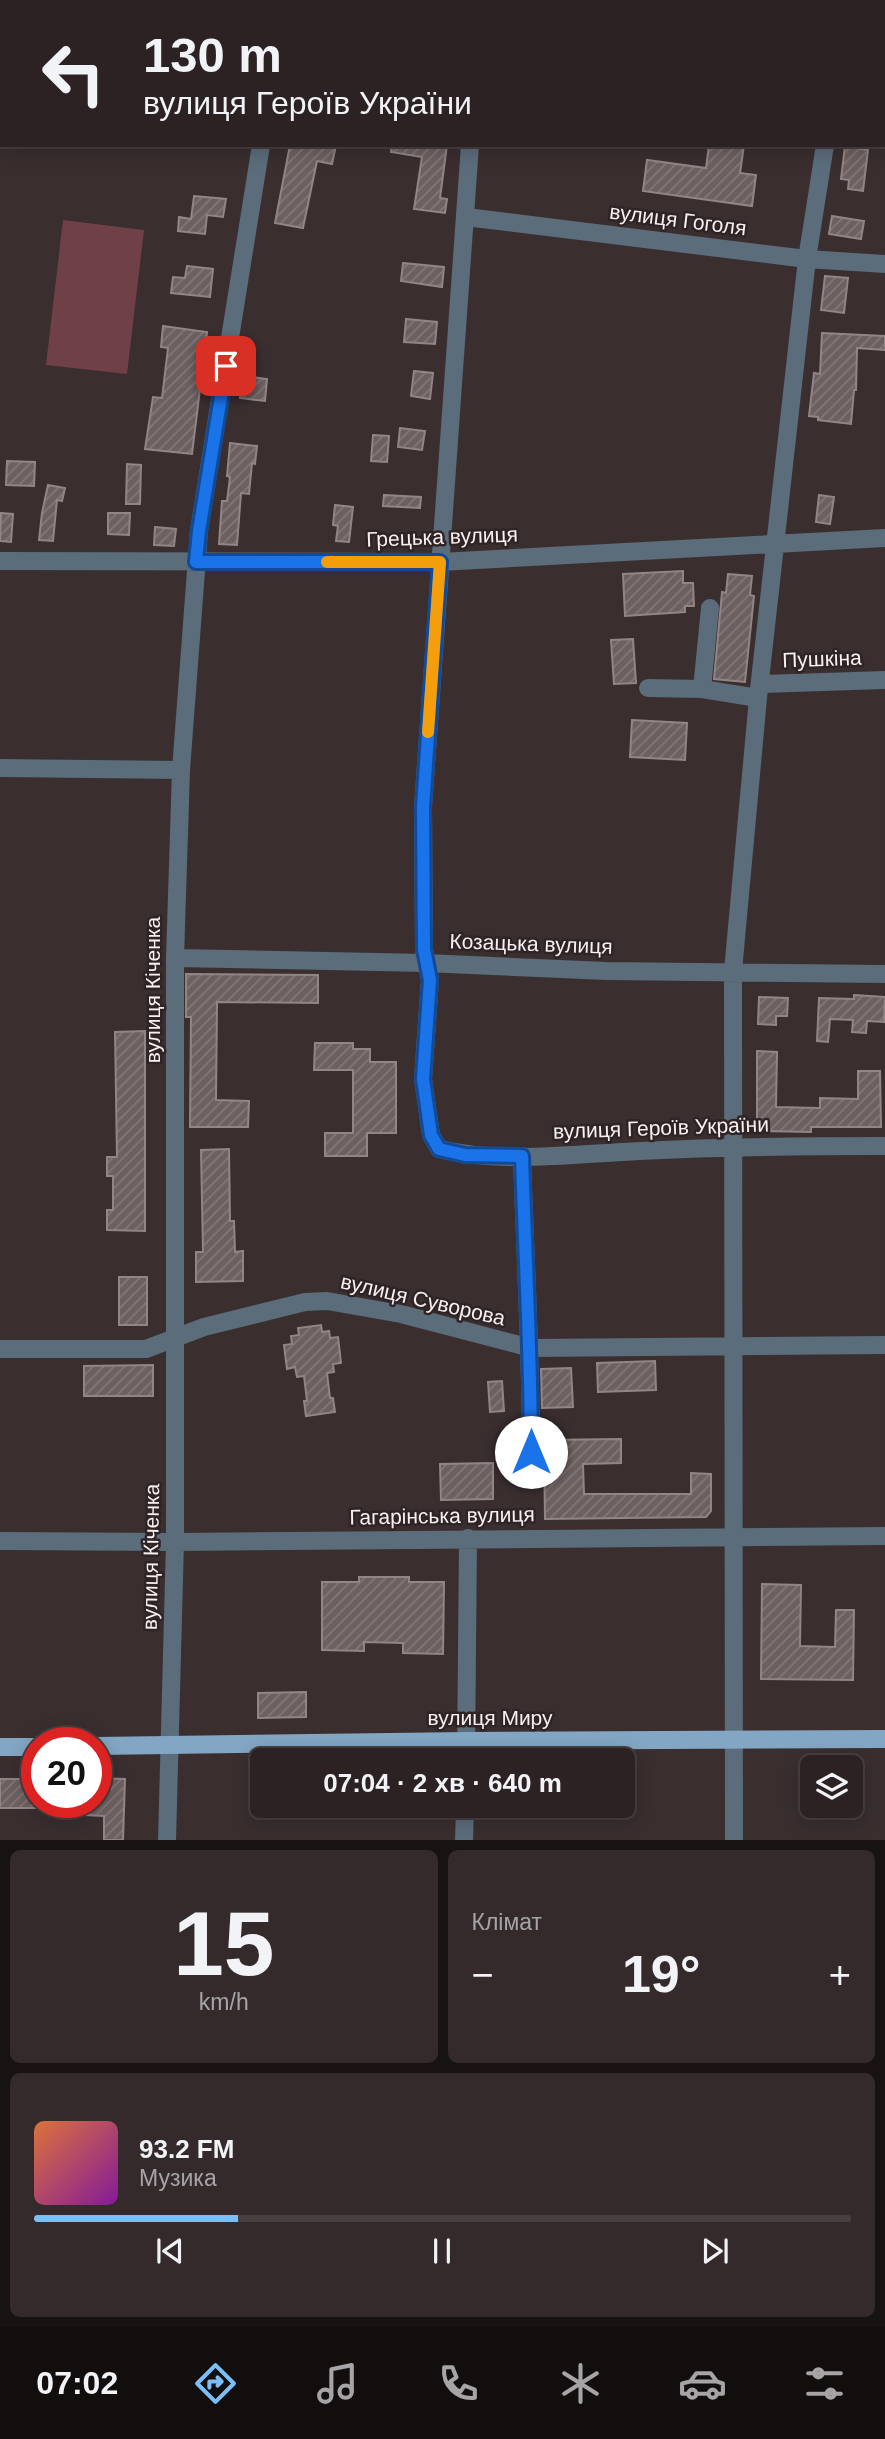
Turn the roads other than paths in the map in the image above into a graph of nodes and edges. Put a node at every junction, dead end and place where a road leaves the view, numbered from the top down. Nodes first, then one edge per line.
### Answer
1 (261, 147) edge
2 (470, 147) edge
3 (825, 147) edge
4 (466, 217) junction
5 (807, 259) junction
6 (885, 264) edge
7 (885, 538) edge
8 (777, 543) junction
9 (0, 561) edge
10 (196, 562) junction
11 (440, 562) junction
12 (710, 608) dead end
13 (885, 680) edge
14 (648, 688) dead end
15 (702, 689) junction
16 (759, 691) junction
17 (0, 768) edge
18 (181, 770) junction
19 (175, 958) junction
20 (426, 962) junction
21 (733, 971) junction
22 (885, 974) edge
23 (885, 1146) edge
24 (734, 1147) junction
25 (522, 1156) junction
26 (176, 1337) junction
27 (885, 1345) edge
28 (531, 1348) junction
29 (734, 1348) junction
30 (0, 1349) edge
31 (531, 1452) dead end
32 (734, 1536) junction
33 (885, 1536) edge
34 (468, 1538) junction
35 (0, 1541) edge
36 (175, 1542) junction
37 (734, 1740) junction
38 (885, 1740) edge
39 (467, 1741) junction
40 (170, 1745) junction
41 (21, 1746) edge
42 (112, 1746) edge
43 (0, 1747) edge
44 (467, 1748) edge
45 (465, 1818) edge
46 (167, 1840) edge
47 (464, 1840) edge
48 (734, 1840) edge

1 - 10 street, вулиця Кіченка
2 - 4 street
3 - 5 street
4 - 5 street, вулиця Гоголя
4 - 11 street
5 - 6 street, вулиця Гоголя
5 - 8 street
7 - 8 street, Грецька вулиця
8 - 11 street, Грецька вулиця
8 - 16 street
9 - 10 street, Грецька вулиця
10 - 11 street, Грецька вулиця
10 - 18 street, вулиця Кіченка
11 - 20 street
12 - 15 street
13 - 16 street, Пушкіна
14 - 15 street, Пушкіна
15 - 16 street, Пушкіна
16 - 21 street
17 - 18 street
18 - 19 street, вулиця Кіченка
19 - 20 street, Козацька вулиця
19 - 26 street, вулиця Кіченка
20 - 21 street, Козацька вулиця
20 - 25 street, вулиця Героїв України
21 - 22 street, Козацька вулиця
21 - 24 street
23 - 24 street, вулиця Героїв України
24 - 25 street, вулиця Героїв України
24 - 29 street
25 - 28 street
26 - 28 street, вулиця Суворова
26 - 30 street, вулиця Суворова
26 - 36 street, вулиця Кіченка
27 - 29 street, вулиця Суворова
28 - 29 street, вулиця Суворова
28 - 31 street
29 - 32 street
32 - 33 street, Гагарінська вулиця
32 - 34 street, Гагарінська вулиця
32 - 37 street
34 - 36 street, Гагарінська вулиця
34 - 39 street
35 - 36 street, Гагарінська вулиця
36 - 40 street, вулиця Кіченка
37 - 38 main road, вулиця Миру
37 - 39 main road, вулиця Миру
37 - 48 street
39 - 40 main road, вулиця Миру
39 - 44 street
40 - 42 main road, вулиця Миру
40 - 46 street, вулиця Кіченка
41 - 43 main road
45 - 47 street

